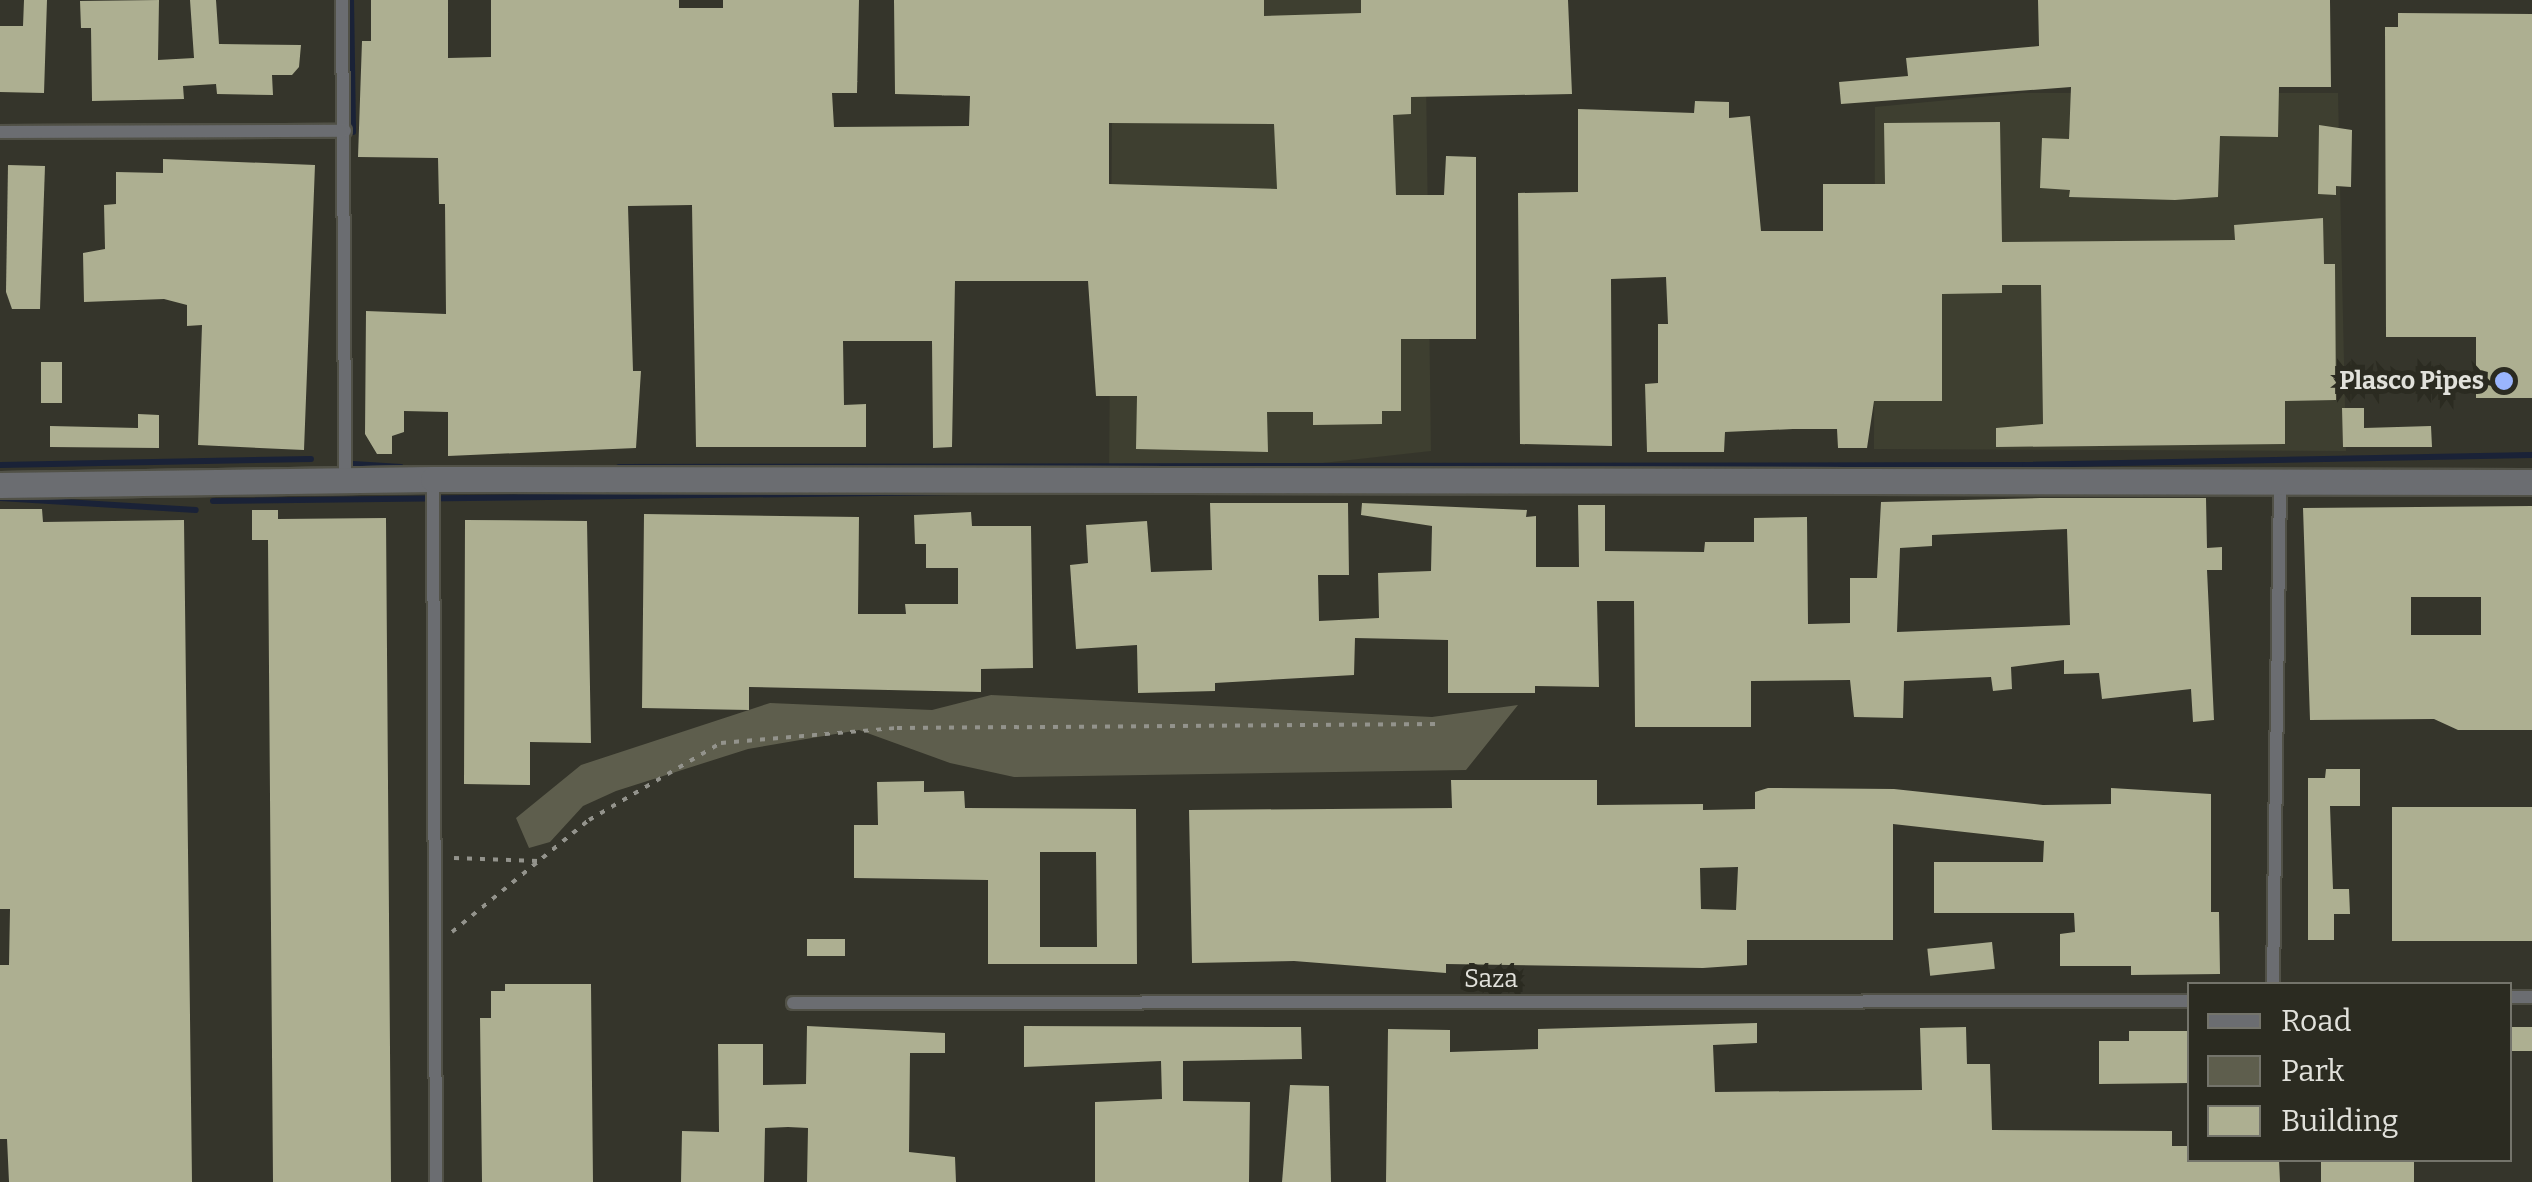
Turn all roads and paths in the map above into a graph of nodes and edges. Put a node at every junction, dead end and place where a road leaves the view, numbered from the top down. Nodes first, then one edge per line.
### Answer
1 (342, 0) edge
2 (346, 131) junction
3 (0, 132) edge
4 (345, 479) junction
5 (433, 479) junction
6 (2532, 482) edge
7 (2280, 483) junction
8 (0, 485) edge
9 (1438, 724) dead end
10 (437, 858) junction
11 (539, 861) junction
12 (436, 944) junction
13 (2273, 982) edge
14 (2187, 1001) edge
15 (793, 1003) dead end
16 (437, 1182) edge

1 - 2 lane
2 - 3 lane
2 - 4 lane
4 - 5 street
4 - 8 street
5 - 7 street
5 - 10 lane
5 - 16 lane
6 - 7 street
7 - 13 lane
9 - 11 path
10 - 11 path
10 - 12 lane
11 - 12 path
12 - 16 lane
14 - 15 lane, Saza

